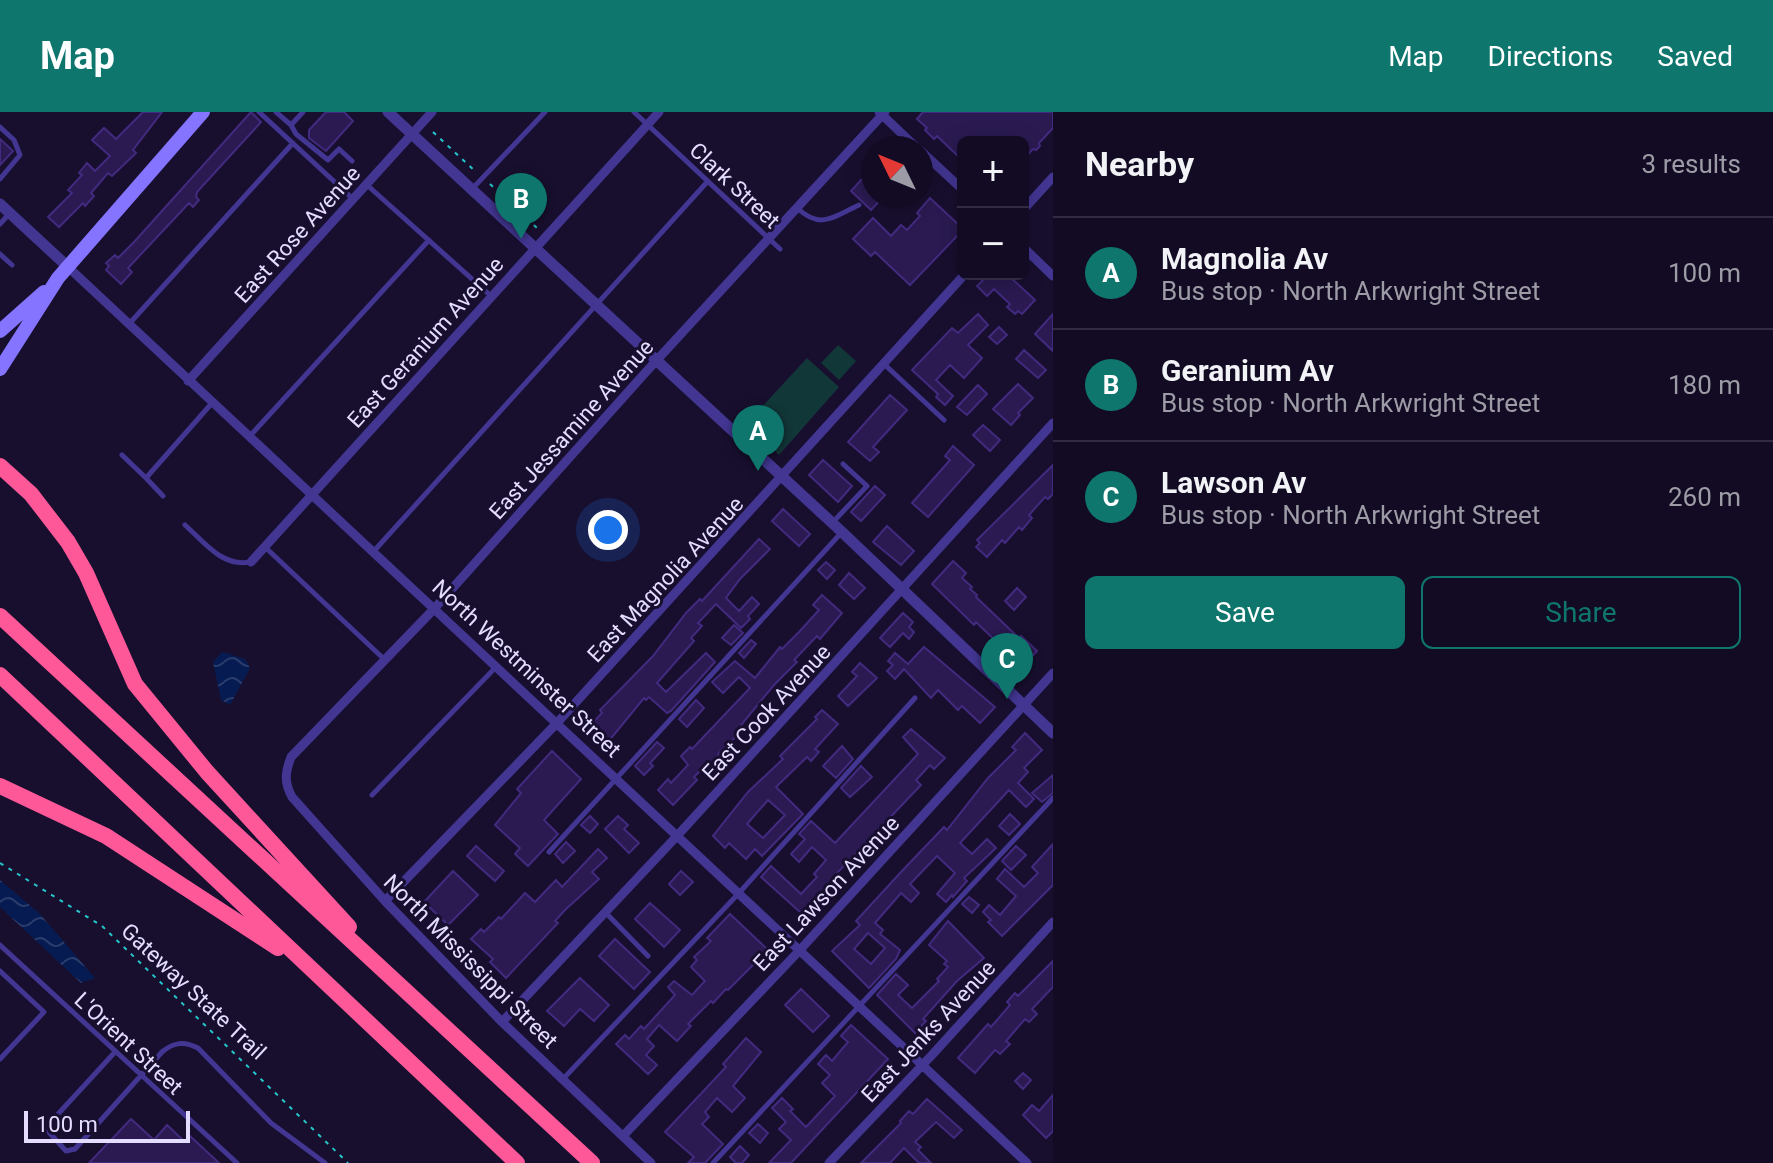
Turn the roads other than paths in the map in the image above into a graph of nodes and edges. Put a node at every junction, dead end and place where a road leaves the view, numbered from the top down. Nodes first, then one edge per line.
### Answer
1 (203, 112) edge
2 (259, 112) edge
3 (276, 112) edge
4 (303, 112) edge
5 (388, 112) edge
6 (432, 112) edge
7 (545, 112) edge
8 (634, 112) edge
9 (659, 112) edge
10 (882, 113) edge
11 (291, 125) junction
12 (648, 125) junction
13 (0, 127) edge
14 (412, 134) junction
15 (905, 136) edge
16 (293, 143) junction
17 (352, 161) dead end
18 (933, 163) edge
19 (1053, 177) edge
20 (0, 179) edge
21 (708, 181) junction
22 (366, 184) junction
23 (957, 185) edge
24 (472, 190) junction
25 (352, 199) junction
26 (0, 204) edge
27 (859, 205) dead end
28 (797, 208) junction
29 (1025, 208) edge
30 (10, 213) junction
31 (0, 224) edge
32 (770, 238) junction
33 (429, 240) junction
34 (535, 247) junction
35 (780, 249) dead end
36 (1029, 253) edge
37 (0, 254) edge
38 (12, 265) dead end
39 (68, 267) junction
40 (1053, 276) edge
41 (960, 280) edge
42 (53, 284) junction
43 (491, 296) junction
44 (596, 305) junction
45 (128, 325) junction
46 (0, 331) edge
47 (657, 362) junction
48 (883, 364) junction
49 (0, 369) edge
50 (188, 381) junction
51 (212, 403) junction
52 (944, 420) dead end
53 (1053, 423) edge
54 (249, 438) junction
55 (122, 455) dead end
56 (843, 464) dead end
57 (0, 466) edge
58 (781, 476) junction
59 (146, 478) junction
60 (163, 496) dead end
61 (311, 496) junction
62 (832, 523) junction
63 (185, 525) dead end
64 (842, 532) junction
65 (265, 547) junction
66 (372, 553) junction
67 (251, 562) joint
68 (902, 590) junction
69 (433, 610) junction
70 (0, 616) edge
71 (385, 660) junction
72 (495, 668) junction
73 (1053, 673) edge
74 (0, 675) edge
75 (915, 698) dead end
76 (1023, 705) junction
77 (557, 723) junction
78 (1053, 733) edge
79 (286, 771) joint
80 (618, 779) junction
81 (0, 786) edge
82 (372, 795) dead end
83 (1053, 798) edge
84 (677, 836) junction
85 (549, 852) dead end
86 (739, 893) junction
87 (385, 901) junction
88 (605, 912) junction
89 (1053, 922) edge
90 (0, 945) edge
91 (799, 951) junction
92 (648, 956) dead end
93 (0, 971) edge
94 (327, 983) junction
95 (414, 999) junction
96 (860, 1007) junction
97 (502, 1022) junction
98 (115, 1052) junction
99 (0, 1059) edge
100 (923, 1064) junction
101 (140, 1075) junction
102 (563, 1079) junction
103 (623, 1136) junction
104 (237, 1163) edge
105 (325, 1163) edge
106 (517, 1163) edge
107 (592, 1163) edge
108 (651, 1163) edge
109 (713, 1163) edge
110 (829, 1163) edge
111 (1027, 1163) edge

1 - 39 main road
2 - 16 lane
3 - 11 lane
4 - 11 lane
5 - 14 street
6 - 14 street, East Rose Avenue
7 - 24 lane
8 - 12 lane, Clark Street
9 - 12 street, East Geranium Avenue
10 - 15 street
10 - 28 street, East Jessamine Avenue
11 - 17 lane
12 - 21 lane, Clark Street
12 - 34 street, East Geranium Avenue
13 - 20 lane
14 - 22 street, East Rose Avenue
14 - 24 street
16 - 25 lane
16 - 45 lane
18 - 23 street
19 - 29 street
21 - 32 lane, Clark Street
21 - 44 lane
22 - 25 street, East Rose Avenue
22 - 33 lane
24 - 34 street
25 - 50 street, East Rose Avenue
26 - 30 street, North Westminster Street
27 - 28 lane
28 - 32 street, East Jessamine Avenue
30 - 31 lane
30 - 39 street, North Westminster Street
32 - 35 lane, Clark Street
32 - 47 street, East Jessamine Avenue
33 - 43 lane
33 - 54 lane
34 - 43 street, East Geranium Avenue
34 - 44 street
36 - 40 street
37 - 38 lane
39 - 42 main road
39 - 45 street, North Westminster Street
41 - 48 street, East Magnolia Avenue
42 - 46 main road
42 - 49 main road
43 - 61 street, East Geranium Avenue
44 - 47 street
44 - 66 lane
45 - 50 street, North Westminster Street
47 - 58 street
47 - 69 street, East Jessamine Avenue
48 - 52 lane
48 - 58 street, East Magnolia Avenue
50 - 51 street, North Westminster Street
51 - 54 street, North Westminster Street
51 - 59 lane
53 - 68 street, East Cook Avenue
54 - 61 street, North Westminster Street
55 - 59 lane
56 - 62 lane
57 - 95 highway
58 - 62 street
58 - 77 street, East Magnolia Avenue
59 - 60 lane
61 - 65 street, East Geranium Avenue
61 - 66 street, North Westminster Street
62 - 64 street
63 - 67 lane
64 - 68 street
64 - 80 lane
65 - 67 street, East Geranium Avenue
65 - 71 lane
66 - 69 street, North Westminster Street
68 - 76 street
68 - 84 street, East Cook Avenue
69 - 71 street, East Jessamine Avenue
69 - 72 street, North Westminster Street
70 - 95 highway
71 - 79 street, East Jessamine Avenue
72 - 77 street, North Westminster Street
72 - 82 lane
73 - 76 street, East Lawson Avenue
74 - 94 highway
75 - 86 lane
76 - 78 street
76 - 91 street, East Lawson Avenue
77 - 80 street, North Westminster Street
77 - 87 street, East Magnolia Avenue
79 - 87 street, North Mississippi Street
80 - 84 street, North Westminster Street
80 - 85 lane
81 - 94 highway
83 - 96 lane
84 - 86 street, North Westminster Street
84 - 88 street, East Cook Avenue
86 - 91 street, North Westminster Street
86 - 102 lane
87 - 97 street, North Mississippi Street
88 - 92 lane
88 - 97 street, East Cook Avenue
89 - 100 street, East Jenks Avenue
90 - 98 lane, L'Orient Street
91 - 96 street, North Westminster Street
91 - 103 street, East Lawson Avenue
93 - 99 lane
94 - 106 highway
95 - 107 highway
96 - 100 street, North Westminster Street
96 - 109 lane
97 - 102 street, North Mississippi Street
98 - 101 lane, L'Orient Street
98 - 101 lane
100 - 110 street, East Jenks Avenue
100 - 111 street, North Westminster Street
101 - 104 lane, L'Orient Street
101 - 105 lane
102 - 103 street, North Mississippi Street
103 - 108 street, North Mississippi Street

